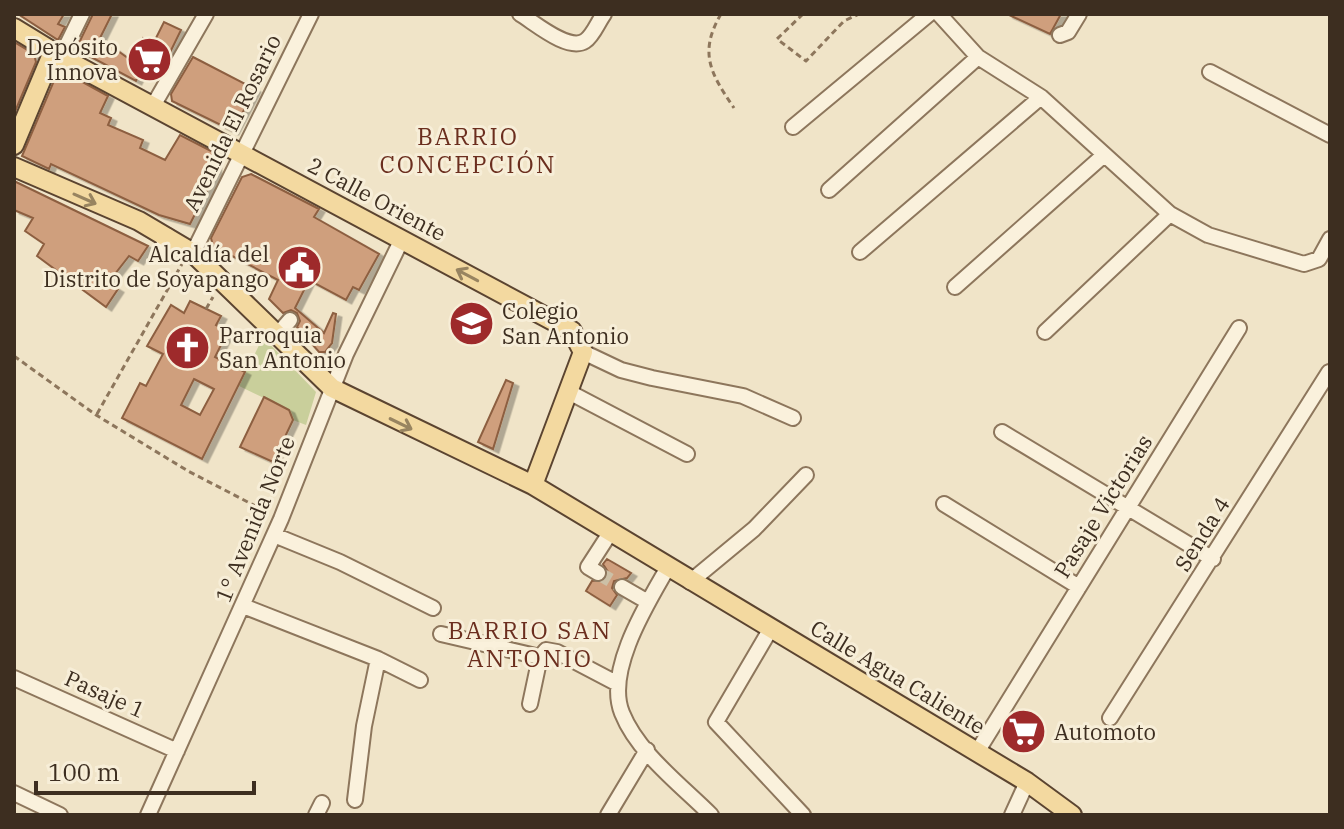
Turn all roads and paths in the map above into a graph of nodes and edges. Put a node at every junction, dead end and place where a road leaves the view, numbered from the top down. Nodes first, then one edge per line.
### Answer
1 (82, 14) edge
2 (206, 14) edge
3 (311, 14) edge
4 (520, 14) edge
5 (604, 14) edge
6 (721, 14) edge
7 (803, 14) edge
8 (859, 14) edge
9 (929, 14) edge
10 (939, 14) edge
11 (1079, 14) edge
12 (541, 19) edge
13 (14, 28) edge
14 (1060, 35) dead end
15 (57, 55) junction
16 (978, 57) junction
17 (1210, 72) dead end
18 (1041, 97) junction
19 (153, 106) junction
20 (734, 108) dead end
21 (793, 127) dead end
22 (1330, 135) edge
23 (14, 145) edge
24 (241, 152) junction
25 (1104, 155) junction
26 (14, 167) edge
27 (829, 190) dead end
28 (1170, 214) junction
29 (168, 236) junction
30 (402, 239) junction
31 (1330, 239) edge
32 (860, 252) dead end
33 (193, 253) junction
34 (159, 254) dead end
35 (955, 287) dead end
36 (220, 288) junction
37 (353, 303) dead end
38 (206, 309) dead end
39 (367, 310) junction
40 (290, 320) dead end
41 (1239, 328) dead end
42 (1045, 332) dead end
43 (277, 335) junction
44 (583, 352) junction
45 (14, 356) edge
46 (1329, 372) edge
47 (332, 388) junction
48 (567, 391) junction
49 (96, 415) junction
50 (793, 418) dead end
51 (1002, 432) dead end
52 (687, 454) dead end
53 (806, 475) dead end
54 (533, 485) junction
55 (944, 504) dead end
56 (1128, 508) junction
57 (281, 519) junction
58 (610, 533) junction
59 (274, 535) junction
60 (1213, 559) junction
61 (667, 569) junction
62 (598, 573) dead end
63 (693, 584) junction
64 (622, 587) tunnel mouth
65 (1079, 587) junction
66 (648, 602) junction
67 (243, 606) junction
68 (433, 608) dead end
69 (770, 630) junction
70 (441, 634) dead end
71 (540, 657) junction
72 (378, 659) junction
73 (14, 678) edge
74 (420, 680) dead end
75 (618, 684) junction
76 (530, 704) dead end
77 (1110, 718) dead end
78 (647, 750) junction
79 (177, 751) junction
80 (977, 752) junction
81 (1027, 782) junction
82 (14, 793) edge
83 (355, 800) dead end
84 (60, 815) edge
85 (148, 815) edge
86 (608, 815) edge
87 (711, 815) edge
88 (803, 815) edge
89 (1012, 815) edge
90 (1072, 815) edge

1 - 15 street
2 - 19 street
3 - 24 street, Avenida El Rosario
4 - 12 street
5 - 12 street
6 - 20 path
7 - 8 path
9 - 21 street
10 - 16 street
11 - 14 street
13 - 15 main road, 2 Calle Oriente
15 - 19 main road, 2 Calle Oriente
15 - 23 main road
16 - 18 street
16 - 27 street
17 - 22 street
18 - 25 street
18 - 32 street
19 - 24 main road, 2 Calle Oriente
24 - 30 main road, 2 Calle Oriente
24 - 33 street, Avenida El Rosario
25 - 28 street
25 - 35 street
26 -> 29 main road, Calle Agua Caliente
28 - 31 street
28 - 42 street
29 - 33 main road, Calle Agua Caliente
29 - 34 street
30 - 39 street, 1° Avenida Norte
44 -> 30 main road, 2 Calle Oriente
33 - 36 main road, Calle Agua Caliente
33 - 49 path
36 - 38 path
36 - 43 main road, Calle Agua Caliente
37 - 39 street
39 - 47 street, 1° Avenida Norte
40 - 43 street
41 - 56 street, Pasaje Victorias
43 - 47 main road, Calle Agua Caliente
44 - 48 main road
44 - 50 street
45 - 49 path
46 - 60 street, Senda 4
47 -> 54 main road, Calle Agua Caliente
47 - 57 street, 1° Avenida Norte
48 - 52 street
48 - 54 main road
49 - 57 path
51 - 56 street
53 - 63 street
54 - 58 main road, Calle Agua Caliente
55 - 65 street
56 - 60 street
56 - 65 street, Pasaje Victorias
57 - 59 street, 1° Avenida Norte
58 - 61 main road, Calle Agua Caliente
58 - 62 street
59 - 67 street, 1° Avenida Norte
59 - 68 street
60 - 77 street, Senda 4
61 - 63 main road, Calle Agua Caliente
61 - 66 street
63 - 69 main road, Calle Agua Caliente
64 - 66 street
65 - 80 street, Pasaje Victorias
66 - 75 street
67 - 72 street
67 - 79 street, 1° Avenida Norte
69 - 80 main road, Calle Agua Caliente
69 - 88 street
70 - 71 street
71 - 75 street
71 - 76 street
72 - 74 street
72 - 83 street
73 - 79 street, Pasaje 1
75 - 78 street
78 - 86 street
78 - 87 street
79 - 85 street, 1° Avenida Norte
80 - 81 main road, Calle Agua Caliente
81 - 89 street
81 - 90 main road, Calle Agua Caliente
82 - 84 street

